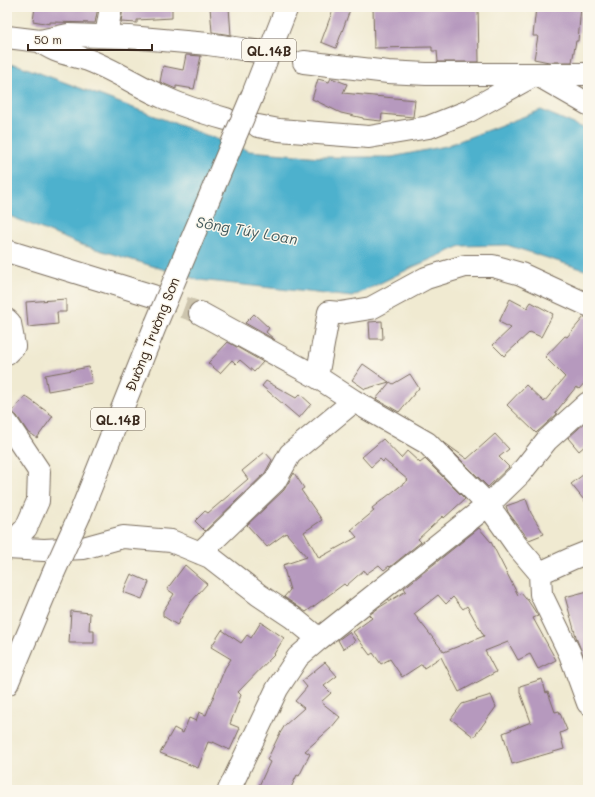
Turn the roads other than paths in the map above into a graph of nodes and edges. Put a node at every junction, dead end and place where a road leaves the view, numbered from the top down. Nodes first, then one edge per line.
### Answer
1 (111, 7) edge
2 (287, 7) edge
3 (106, 36) junction
4 (7, 37) edge
5 (40, 41) junction
6 (269, 52) junction
7 (304, 62) dead end
8 (536, 74) junction
9 (588, 74) edge
10 (588, 104) edge
11 (226, 119) dead end
12 (258, 126) dead end
13 (7, 251) edge
14 (154, 296) tunnel mouth
15 (588, 305) edge
16 (200, 313) tunnel mouth
17 (7, 320) edge
18 (7, 353) edge
19 (317, 377) junction
20 (354, 401) junction
21 (588, 403) edge
22 (7, 423) edge
23 (488, 505) junction
24 (7, 548) edge
25 (588, 552) edge
26 (200, 554) junction
27 (540, 573) junction
28 (319, 640) junction
29 (7, 684) edge
30 (587, 699) edge
31 (229, 790) edge

1 - 3 main road
2 - 6 main road, Đường Trường Sơn / QL.14B
3 - 5 main road
3 - 6 main road
4 - 5 main road
5 - 11 main road
6 - 29 main road, Đường Trường Sơn / QL.14B, bridge
7 - 8 main road
8 - 9 main road
8 - 10 main road
8 - 12 main road
13 - 14 main road
15 - 19 main road
16 - 19 main road
17 - 18 main road
19 - 20 main road
20 - 23 main road
20 - 26 main road
21 - 23 main road
22 - 24 main road
23 - 27 main road
23 - 28 main road
24 - 26 main road
25 - 27 main road
26 - 28 main road
27 - 30 main road
28 - 31 main road

